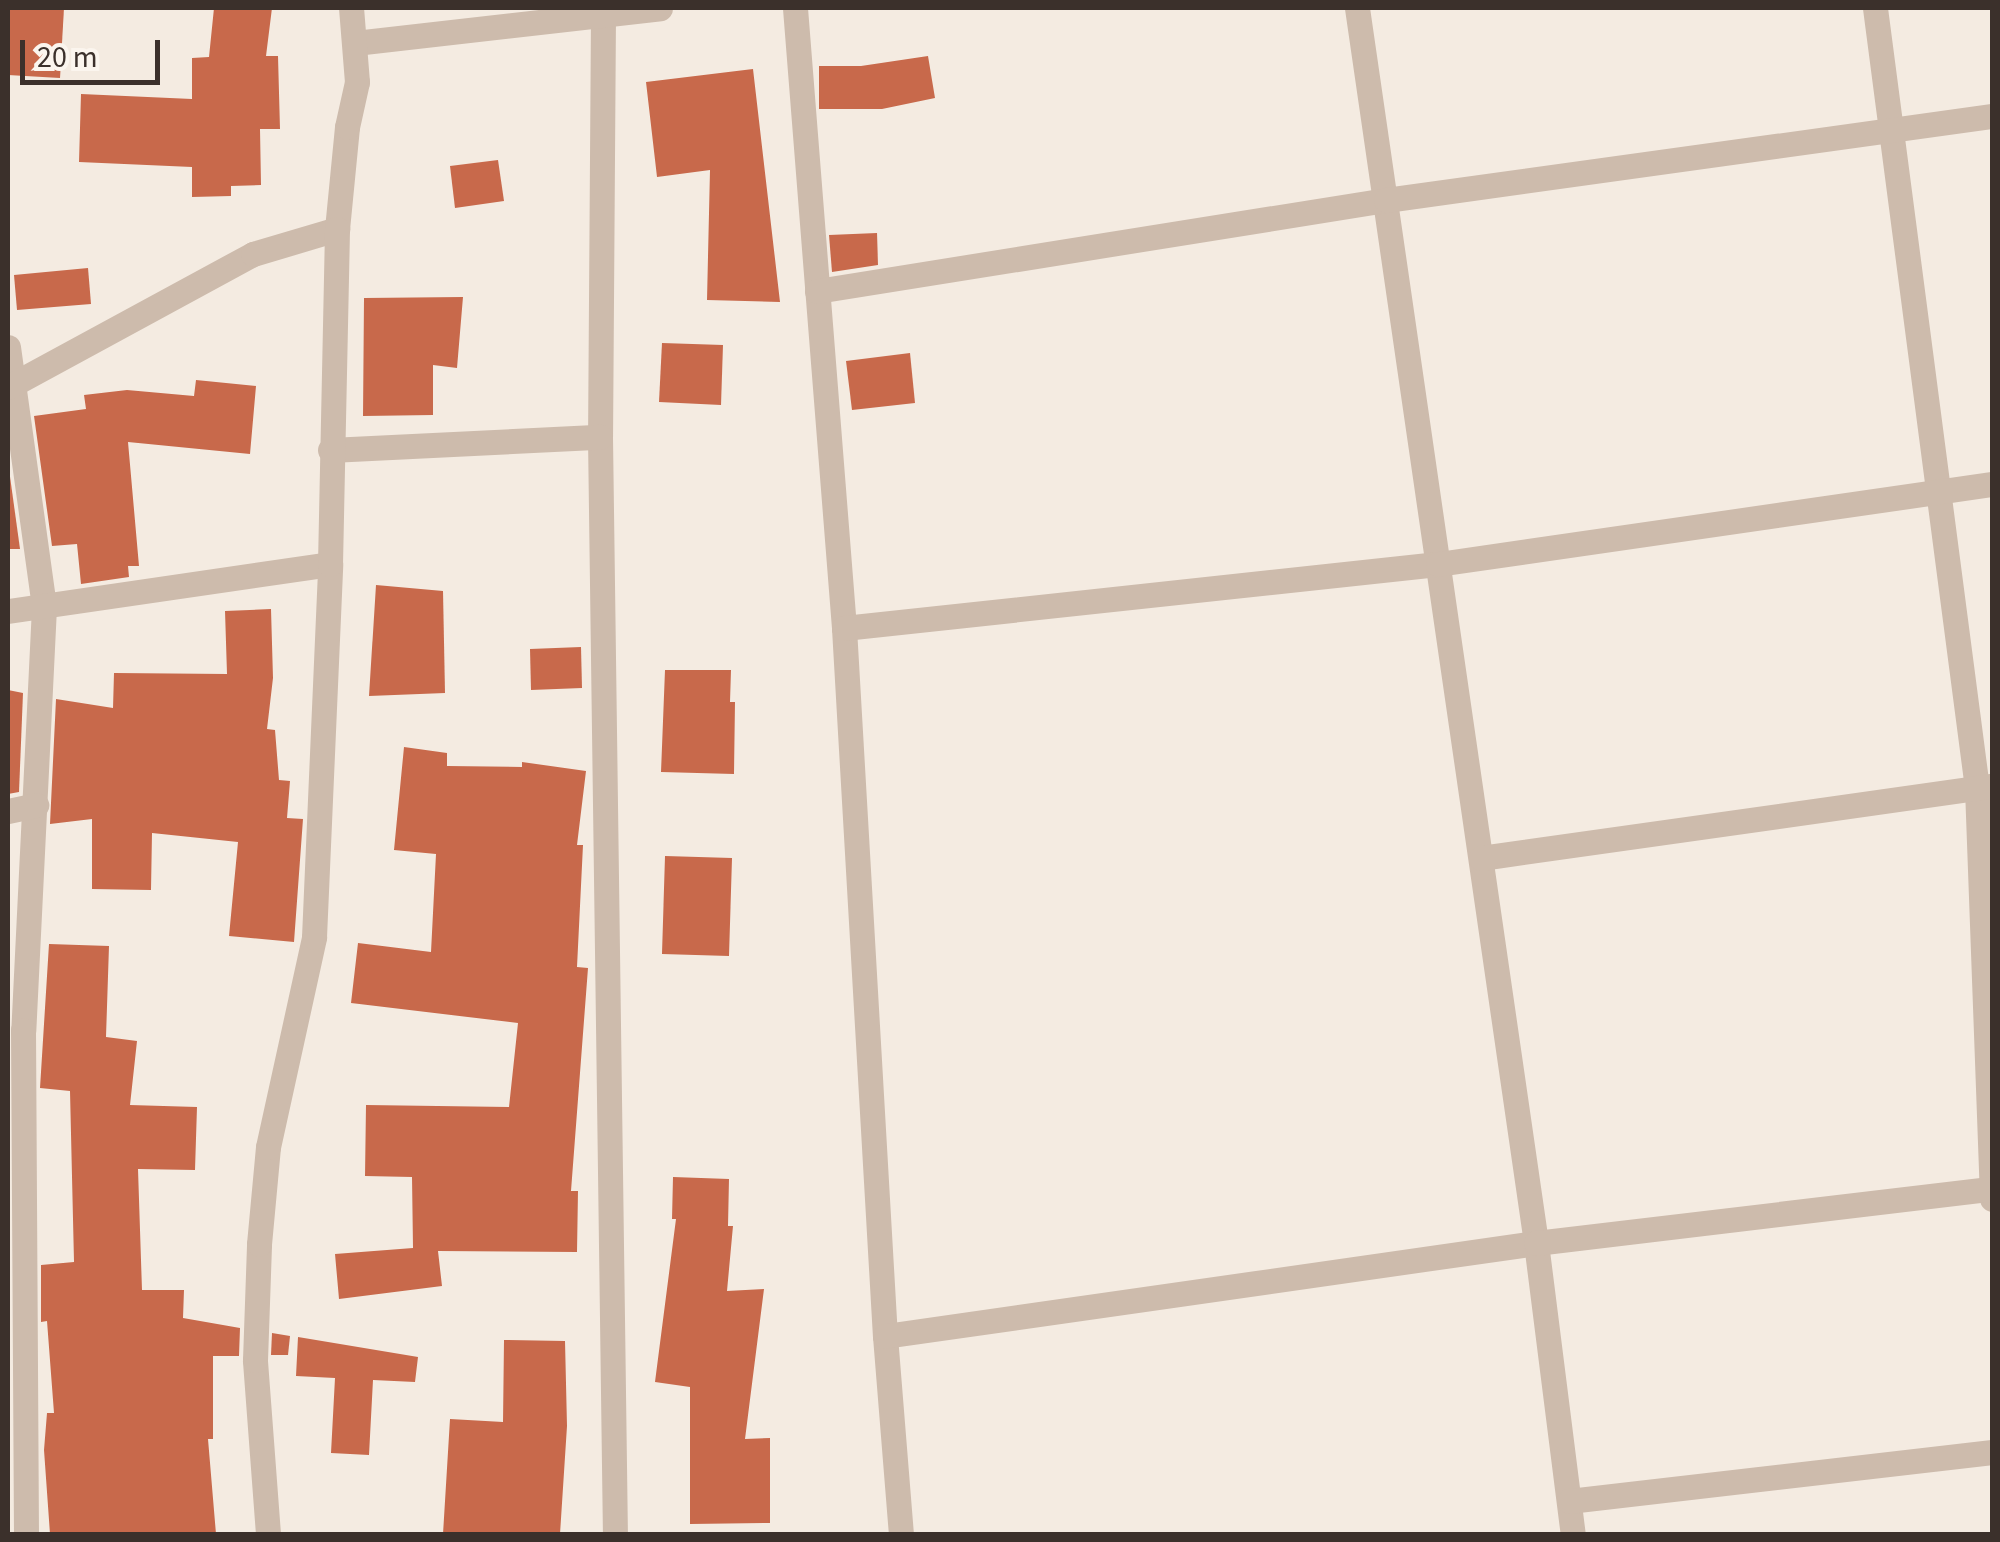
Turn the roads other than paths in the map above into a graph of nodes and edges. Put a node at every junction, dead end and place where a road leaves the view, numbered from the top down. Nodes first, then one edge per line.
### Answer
1 (351, 8) edge
2 (660, 8) edge
3 (795, 8) edge
4 (1357, 8) edge
5 (1875, 8) edge
6 (602, 14) junction
7 (355, 43) junction
8 (1992, 116) edge
9 (1890, 127) junction
10 (1386, 200) junction
11 (337, 229) junction
12 (817, 292) junction
13 (8, 347) edge
14 (10, 386) edge
15 (600, 437) junction
16 (330, 450) junction
17 (1992, 484) edge
18 (1937, 492) junction
19 (330, 564) junction
20 (1438, 564) junction
21 (44, 608) junction
22 (8, 611) edge
23 (844, 628) junction
24 (1984, 787) edge
25 (36, 805) junction
26 (8, 811) edge
27 (1481, 858) junction
28 (15, 1030) edge
29 (1992, 1193) edge
30 (1536, 1243) junction
31 (885, 1336) junction
32 (1992, 1452) edge
33 (1569, 1501) junction
34 (26, 1534) edge
35 (268, 1534) edge
36 (615, 1534) edge
37 (901, 1534) edge
38 (1574, 1534) edge

1 - 7 street
2 - 6 street
3 - 12 street
4 - 10 street
5 - 9 street
6 - 7 street
6 - 15 street
7 - 11 street
8 - 9 street
9 - 10 street
9 - 18 street
10 - 12 street
10 - 20 street
11 - 14 street
11 - 16 street
12 - 23 street
13 - 14 street
14 - 21 street
15 - 16 street
15 - 36 street
16 - 19 street
17 - 18 street
18 - 20 street
18 - 24 street
19 - 21 street
19 - 35 street
20 - 23 street
20 - 27 street
21 - 22 street
21 - 25 street
23 - 31 street
24 - 27 street
24 - 29 street
25 - 26 street
25 - 28 street
27 - 30 street
28 - 34 street
29 - 30 street
30 - 31 street
30 - 33 street
31 - 37 street
32 - 33 street
33 - 38 street

